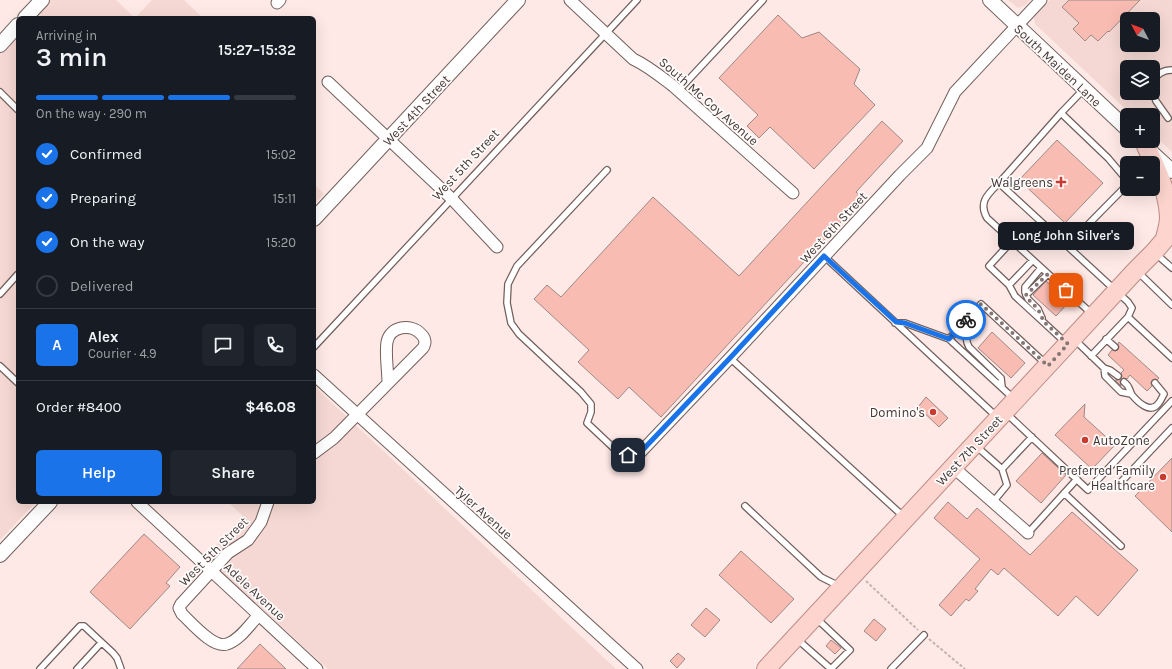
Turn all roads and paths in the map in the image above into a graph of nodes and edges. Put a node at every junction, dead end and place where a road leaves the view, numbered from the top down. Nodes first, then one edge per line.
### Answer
1 (42, 0) edge
2 (518, 0) edge
3 (570, 0) edge
4 (637, 0) edge
5 (763, 0) edge
6 (990, 0) edge
7 (1041, 0) edge
8 (27, 16) edge
9 (1017, 26) junction
10 (16, 27) edge
11 (605, 34) junction
12 (0, 45) edge
13 (1172, 70) edge
14 (1160, 73) edge
15 (328, 82) dead end
16 (1084, 89) junction
17 (678, 91) junction
18 (0, 92) edge
19 (1155, 100) edge
20 (16, 108) edge
21 (1061, 113) junction
22 (1168, 118) dead end
23 (1120, 122) edge
24 (389, 139) junction
25 (1145, 148) edge
26 (1147, 148) edge
27 (607, 170) dead end
28 (1172, 171) edge
29 (999, 183) junction
30 (792, 194) dead end
31 (452, 199) junction
32 (316, 217) edge
33 (1012, 241) junction
34 (1164, 241) edge
35 (1067, 246) junction
36 (497, 247) dead end
37 (824, 256) junction
38 (1033, 260) junction
39 (1041, 268) junction
40 (1172, 268) edge
41 (1136, 270) junction
42 (1048, 274) junction
43 (16, 276) edge
44 (1009, 285) junction
45 (1117, 291) junction
46 (0, 294) edge
47 (1026, 295) junction
48 (1172, 305) edge
49 (970, 316) junction
50 (1094, 316) junction
51 (1128, 317) junction
52 (896, 322) junction
53 (1044, 322) junction
54 (949, 339) junction
55 (1106, 339) junction
56 (1070, 341) junction
57 (316, 345) edge
58 (1115, 347) dead end
59 (1091, 356) junction
60 (730, 358) junction
61 (1172, 358) edge
62 (0, 366) edge
63 (1048, 366) junction
64 (1104, 368) junction
65 (1118, 376) dead end
66 (316, 377) edge
67 (16, 381) edge
68 (1124, 382) dead end
69 (1155, 382) dead end
70 (388, 383) junction
71 (1002, 387) junction
72 (1132, 394) junction
73 (1172, 401) edge
74 (1006, 410) junction
75 (357, 415) junction
76 (1172, 428) edge
77 (1032, 437) junction
78 (974, 444) junction
79 (316, 452) edge
80 (628, 455) joint
81 (954, 467) junction
82 (1002, 469) junction
83 (1077, 479) junction
84 (1122, 482) dead end
85 (1064, 493) junction
86 (993, 502) junction
87 (48, 504) edge
88 (139, 504) edge
89 (267, 504) edge
90 (745, 506) dead end
91 (906, 518) junction
92 (1028, 533) joint
93 (1121, 546) dead end
94 (0, 555) edge
95 (212, 570) junction
96 (856, 572) junction
97 (842, 588) junction
98 (259, 615) junction
99 (814, 617) junction
100 (924, 635) junction
101 (796, 638) junction
102 (101, 642) junction
103 (40, 669) edge
104 (77, 669) edge
105 (121, 669) edge
106 (317, 669) edge
107 (637, 669) edge
108 (766, 669) edge
109 (831, 669) edge
110 (891, 669) edge
111 (965, 669) edge

1 - 8 street
2 - 24 street, West 4th Street
3 - 11 street, South Mc Coy Avenue
4 - 11 lane, West 5th Street
5 - 17 lane
6 - 9 street, South Maiden Lane
7 - 9 street, West 6th Street
9 - 16 street, South Maiden Lane
9 - 37 street, West 6th Street
10 - 12 street
11 - 17 street, South Mc Coy Avenue
11 - 31 lane, West 5th Street
13 - 14 lane
15 - 24 street
16 - 21 lane
16 - 23 street, South Maiden Lane
17 - 30 street, South Mc Coy Avenue
18 - 20 lane
19 - 22 lane
21 - 29 lane
21 - 35 lane
24 - 31 street
24 - 32 street, West 4th Street
25 - 34 main road
26 - 28 street
27 - 80 lane
29 - 33 lane
29 - 35 lane
31 - 36 street
31 - 57 lane, West 5th Street
33 - 38 lane
33 - 44 lane
34 - 40 lane
34 - 41 main road, West 7th Street
35 - 45 lane
37 - 52 lane
37 - 60 street, West 6th Street
38 - 39 lane
38 - 44 lane
39 - 42 lane
39 - 47 lane
41 - 45 main road, West 7th Street
41 - 48 lane
42 - 47 lane
42 - 50 lane
43 - 46 lane
44 - 53 lane
45 - 50 main road, West 7th Street
45 - 51 lane
47 - 53 lane
49 - 54 lane
49 - 63 lane
49 - 71 lane
50 - 56 main road, West 7th Street
51 - 55 lane
51 - 61 lane
52 - 54 lane
52 - 74 lane
53 - 56 lane
54 - 71 lane
55 - 58 lane
55 - 59 lane
56 - 59 lane
56 - 63 main road, West 7th Street
59 - 64 lane
60 - 80 street, West 6th Street
60 - 91 lane
62 - 67 lane
63 - 74 main road, West 7th Street
64 - 65 lane
64 - 72 lane
66 - 75 street, Tyler Avenue
68 - 72 lane
69 - 72 lane
70 - 70 street
70 - 75 street
71 - 74 lane
73 - 83 lane
74 - 77 lane
74 - 78 main road, West 7th Street
75 - 79 street
75 - 107 street, Tyler Avenue
76 - 84 lane
77 - 82 lane
77 - 83 lane
78 - 81 main road, West 7th Street
78 - 82 lane
81 - 86 street
81 - 91 main road, West 7th Street
82 - 86 lane
83 - 85 lane
85 - 92 lane
85 - 93 lane
86 - 92 street
87 - 94 street
88 - 95 street, Adele Avenue
89 - 95 street, West 5th Street
90 - 97 lane
91 - 96 main road, West 7th Street
95 - 98 street, Adele Avenue
95 - 98 street, West 5th Street
96 - 97 main road, West 7th Street
96 - 100 path
97 - 99 main road, West 7th Street
98 - 106 street, Adele Avenue
99 - 101 main road, West 7th Street
99 - 109 lane
100 - 110 lane
100 - 111 path
101 - 108 main road, West 7th Street
101 - 109 lane
102 - 103 lane
102 - 104 lane
102 - 105 lane

